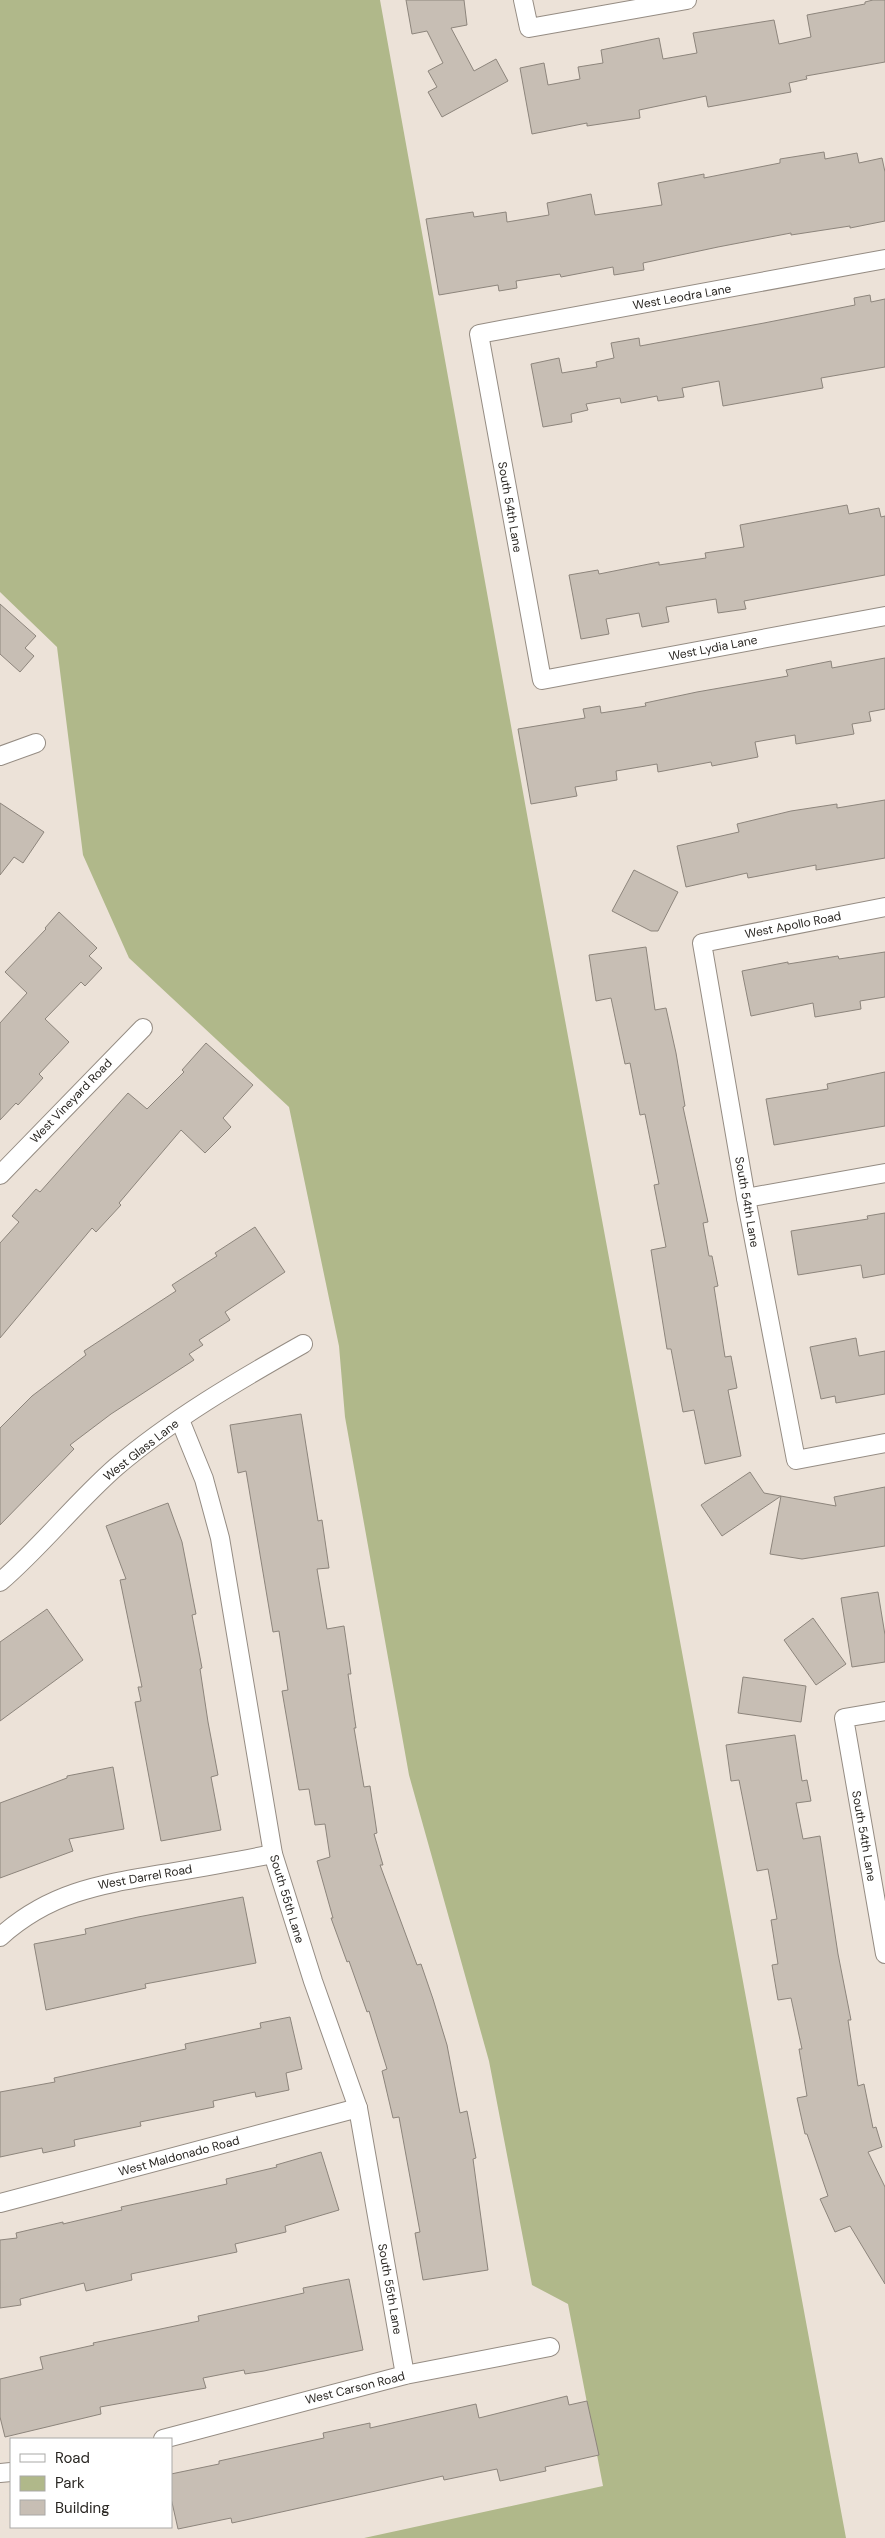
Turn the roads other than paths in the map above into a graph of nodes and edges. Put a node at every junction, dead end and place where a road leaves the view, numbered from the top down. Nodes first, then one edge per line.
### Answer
1 (523, 0) edge
2 (687, 0) edge
3 (885, 259) edge
4 (479, 334) joint
5 (885, 616) edge
6 (542, 680) joint
7 (36, 743) dead end
8 (0, 756) edge
9 (885, 907) edge
10 (702, 943) joint
11 (143, 1028) dead end
12 (885, 1172) edge
13 (0, 1175) edge
14 (746, 1198) junction
15 (303, 1344) dead end
16 (180, 1420) junction
17 (885, 1443) edge
18 (2, 1575) edge
19 (885, 1711) edge
20 (273, 1854) junction
21 (0, 1937) edge
22 (885, 1954) edge
23 (358, 2108) junction
24 (0, 2203) edge
25 (550, 2347) dead end
26 (405, 2375) junction
27 (167, 2438) edge

1 - 2 street
3 - 4 street, West Leodra Lane
4 - 6 street, South 54th Lane
5 - 6 street, West Lydia Lane
7 - 8 street
9 - 10 street, West Apollo Road
10 - 14 street, South 54th Lane
11 - 13 street, West Vineyard Road
12 - 14 street
14 - 17 street, South 54th Lane
15 - 16 street, West Glass Lane
16 - 18 street, West Glass Lane
16 - 20 street, South 55th Lane
19 - 22 street, South 54th Lane
20 - 21 street, West Darrel Road
20 - 23 street, South 55th Lane
23 - 24 street, West Maldonado Road
23 - 26 street, South 55th Lane
25 - 26 street, West Carson Road
26 - 27 street, West Carson Road

